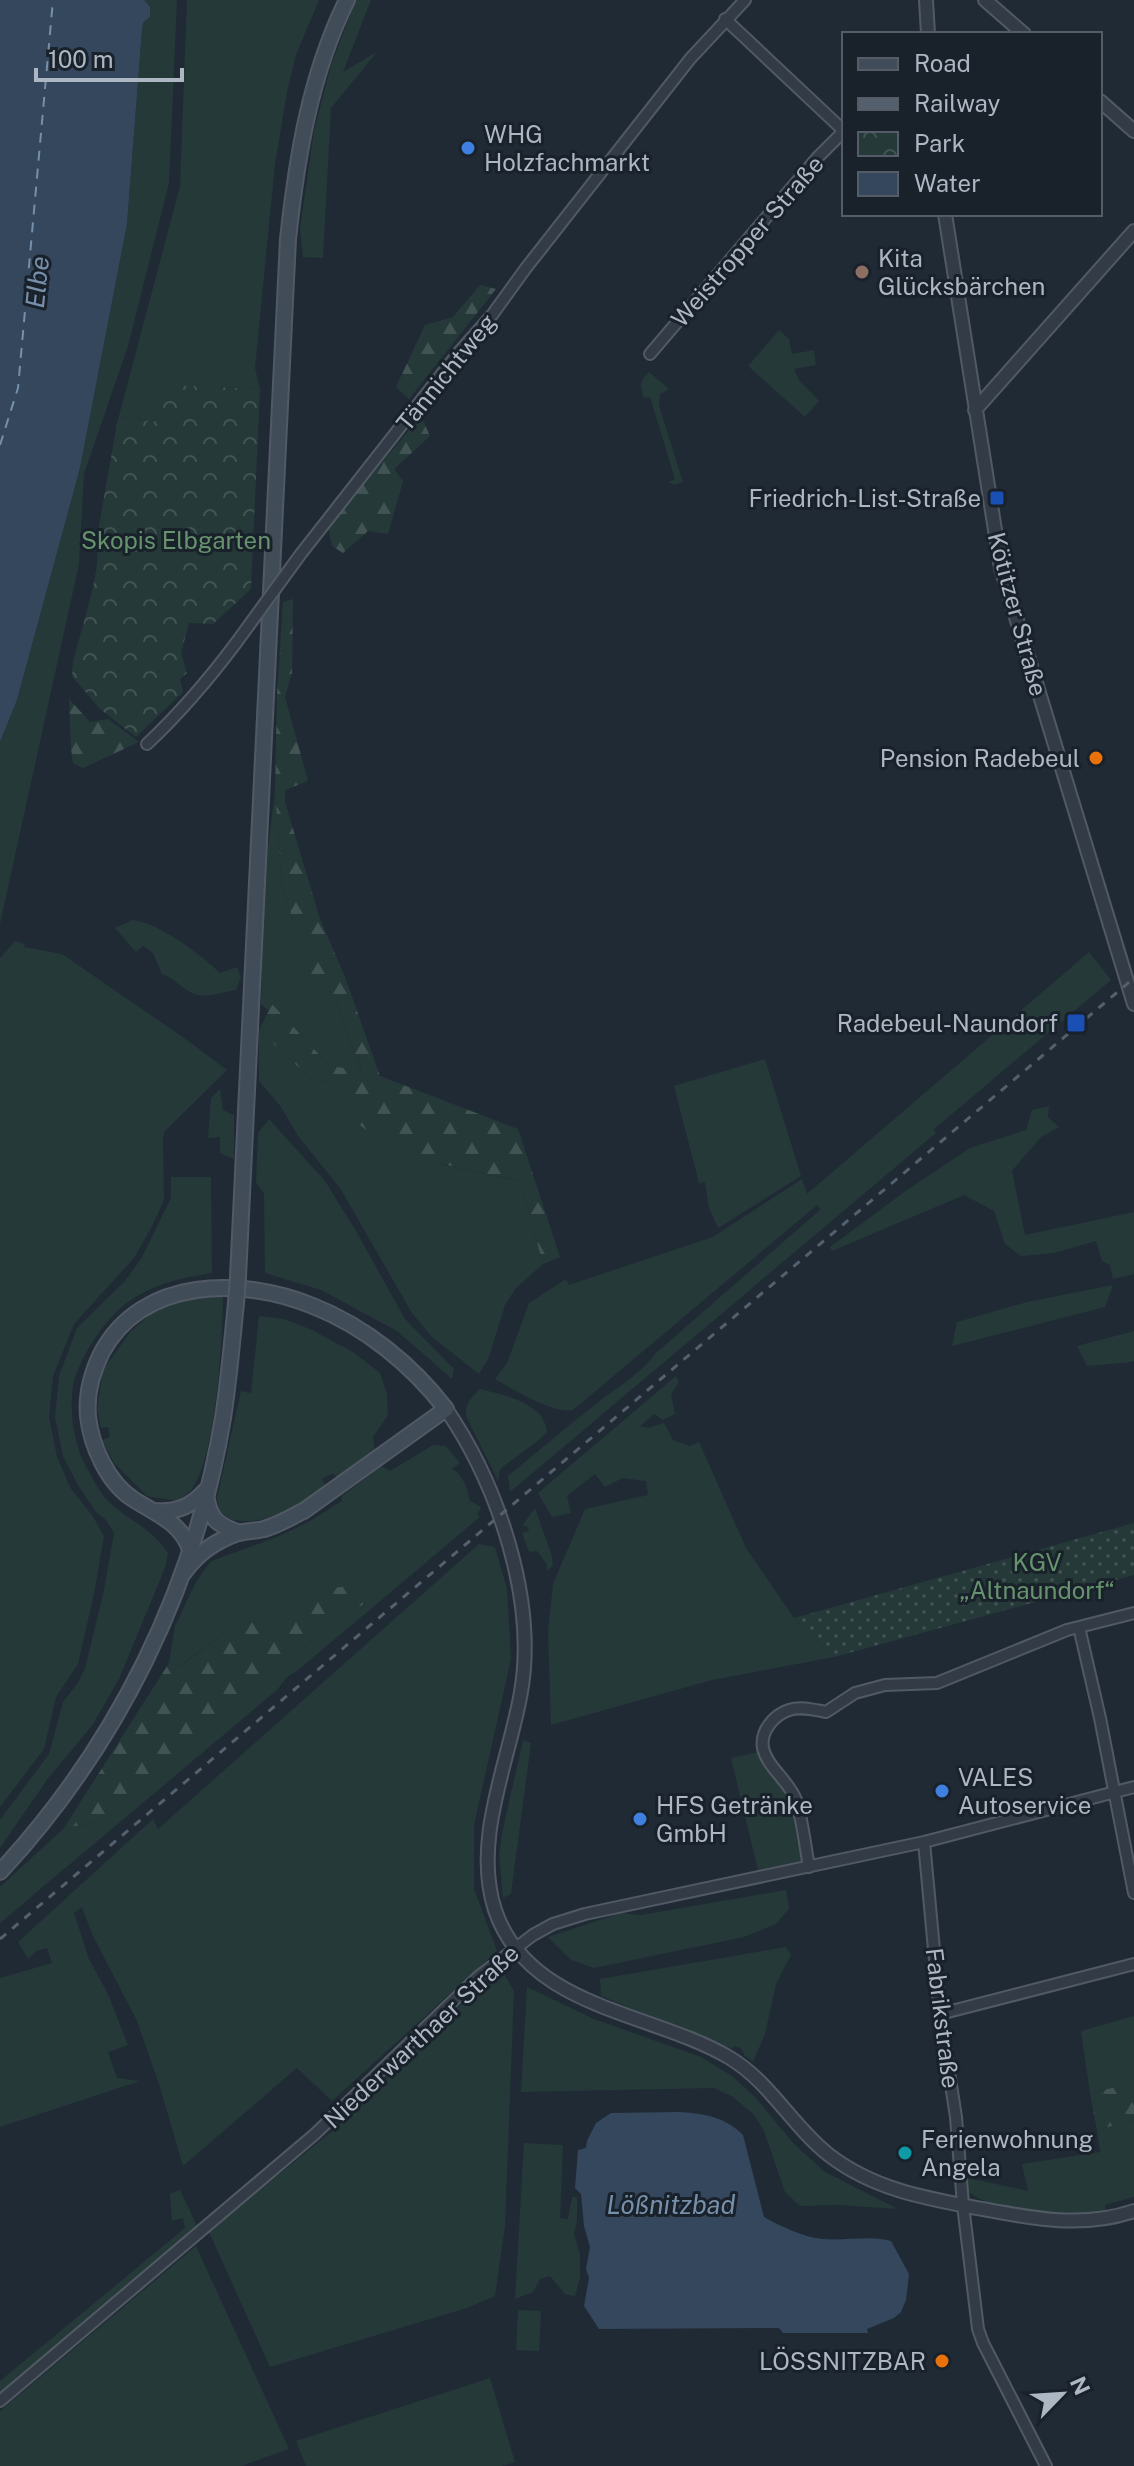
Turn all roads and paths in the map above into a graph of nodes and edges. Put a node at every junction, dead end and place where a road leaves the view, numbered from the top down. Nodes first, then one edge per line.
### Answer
1 (347, 0) edge
2 (745, 0) edge
3 (926, 0) edge
4 (985, 0) edge
5 (725, 19) junction
6 (928, 32) edge
7 (1022, 32) edge
8 (1102, 103) edge
9 (842, 129) edge
10 (1134, 131) edge
11 (842, 133) edge
12 (945, 216) edge
13 (1134, 231) edge
14 (650, 354) dead end
15 (975, 410) junction
16 (147, 744) dead end
17 (1133, 997) edge
18 (446, 1409) junction
19 (207, 1491) junction
20 (154, 1511) junction
21 (240, 1533) junction
22 (190, 1550) junction
23 (182, 1575) junction
24 (1134, 1613) edge
25 (1079, 1627) junction
26 (1134, 1787) edge
27 (1114, 1793) junction
28 (924, 1842) junction
29 (809, 1867) junction
30 (0, 1872) edge
31 (1134, 1893) edge
32 (515, 1947) junction
33 (1134, 1964) edge
34 (940, 2014) junction
35 (963, 2205) junction
36 (1134, 2211) edge
37 (0, 2401) edge
38 (1046, 2466) edge

1 - 19 main road, bridge
2 - 5 street, Tännichtweg
3 - 6 street
4 - 7 street
5 - 9 street
5 - 16 street, Tännichtweg, bridge
8 - 10 street
11 - 14 street, Weistropper Straße
12 - 15 street, Kötitzer Straße
13 - 15 street
15 - 17 street, Kötitzer Straße
18 - 20 main road
18 - 21 main road
18 - 32 street
19 - 20 main road
19 - 21 main road
19 - 22 main road
20 - 22 main road
21 - 23 main road
22 - 23 main road
23 - 30 main road
24 - 25 street
25 - 27 street
25 - 29 street
26 - 27 street, Niederwarthaer Straße
27 - 28 street, Niederwarthaer Straße
27 - 31 street
28 - 29 street, Niederwarthaer Straße
28 - 34 street, Fabrikstraße
29 - 32 street, Niederwarthaer Straße
32 - 35 street
32 - 37 street, Niederwarthaer Straße
33 - 34 street
34 - 35 street, Fabrikstraße
35 - 36 street
35 - 38 street, Fabrikstraße

